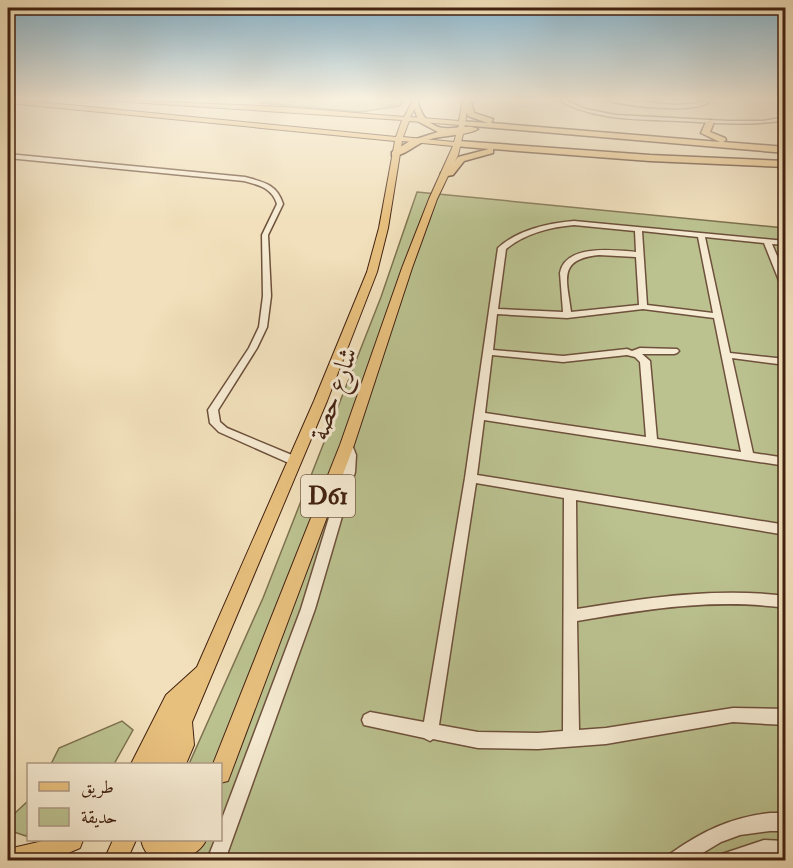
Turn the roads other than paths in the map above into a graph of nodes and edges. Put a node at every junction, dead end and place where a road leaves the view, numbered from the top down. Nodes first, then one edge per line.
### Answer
1 (360, 139) edge
2 (399, 139) edge
3 (433, 139) edge
4 (448, 139) edge
5 (458, 139) edge
6 (479, 139) edge
7 (504, 139) edge
8 (657, 139) edge
9 (717, 139) edge
10 (416, 140) joint
11 (438, 142) junction
12 (786, 149) edge
13 (550, 151) junction
14 (389, 154) junction
15 (8, 156) edge
16 (786, 164) edge
17 (444, 175) junction
18 (638, 228) junction
19 (701, 235) junction
20 (767, 241) junction
21 (786, 243) edge
22 (640, 255) junction
23 (782, 269) edge
24 (786, 288) edge
25 (644, 307) junction
26 (493, 311) junction
27 (567, 315) junction
28 (718, 316) junction
29 (674, 351) dead end
30 (489, 352) junction
31 (634, 353) junction
32 (726, 355) junction
33 (786, 362) edge
34 (480, 416) junction
35 (652, 442) junction
36 (347, 445) junction
37 (748, 457) junction
38 (295, 461) junction
39 (786, 462) edge
40 (471, 478) junction
41 (570, 494) junction
42 (786, 530) edge
43 (786, 602) edge
44 (571, 616) junction
45 (204, 672) junction
46 (786, 717) edge
47 (370, 720) dead end
48 (182, 722) junction
49 (430, 733) junction
50 (571, 739) junction
51 (142, 763) edge
52 (163, 763) edge
53 (177, 763) edge
54 (222, 768) edge
55 (786, 822) edge
56 (70, 841) edge
57 (125, 841) edge
58 (153, 841) edge
59 (192, 847) edge
60 (786, 850) edge
61 (8, 860) edge
62 (115, 861) edge
63 (216, 861) edge
64 (676, 861) edge
65 (728, 861) edge

1 - 14 main road
2 - 14 main road, شارع حصة / D61
3 - 11 main road
4 - 11 main road
5 - 17 main road, شارع حصة / D61
6 - 13 highway
7 - 13 highway
8 - 12 highway
9 - 12 highway
10 - 11 main road
10 - 14 highway
11 - 17 main road
13 - 16 highway
13 - 17 highway
14 - 38 main road, شارع حصة / D61
15 - 38 street
17 - 36 main road, شارع حصة / D61
18 - 19 street
18 - 22 street
18 - 26 street
19 - 20 street
19 - 28 street
20 - 21 street
20 - 23 street
22 - 25 street
22 - 27 street
23 - 24 street
25 - 27 street
25 - 28 street
26 - 27 street
26 - 30 street
28 - 32 street
29 - 31 street
30 - 31 street
30 - 34 street
31 - 35 street
32 - 33 street
32 - 37 street
34 - 35 street
34 - 40 street
35 - 37 street
36 - 54 main road, شارع حصة / D61
36 - 63 street
37 - 39 street
38 - 45 main road, شارع حصة / D61
40 - 41 street
40 - 49 street
41 - 42 street
41 - 44 street
43 - 44 street
44 - 50 street
45 - 48 main road, شارع حصة / D61
45 - 51 main road
46 - 50 street
47 - 49 street
48 - 52 main road, شارع حصة / D61
48 - 53 main road
49 - 50 street
55 - 64 street
56 - 61 main road
57 - 62 main road
58 - 59 main road
60 - 65 street

